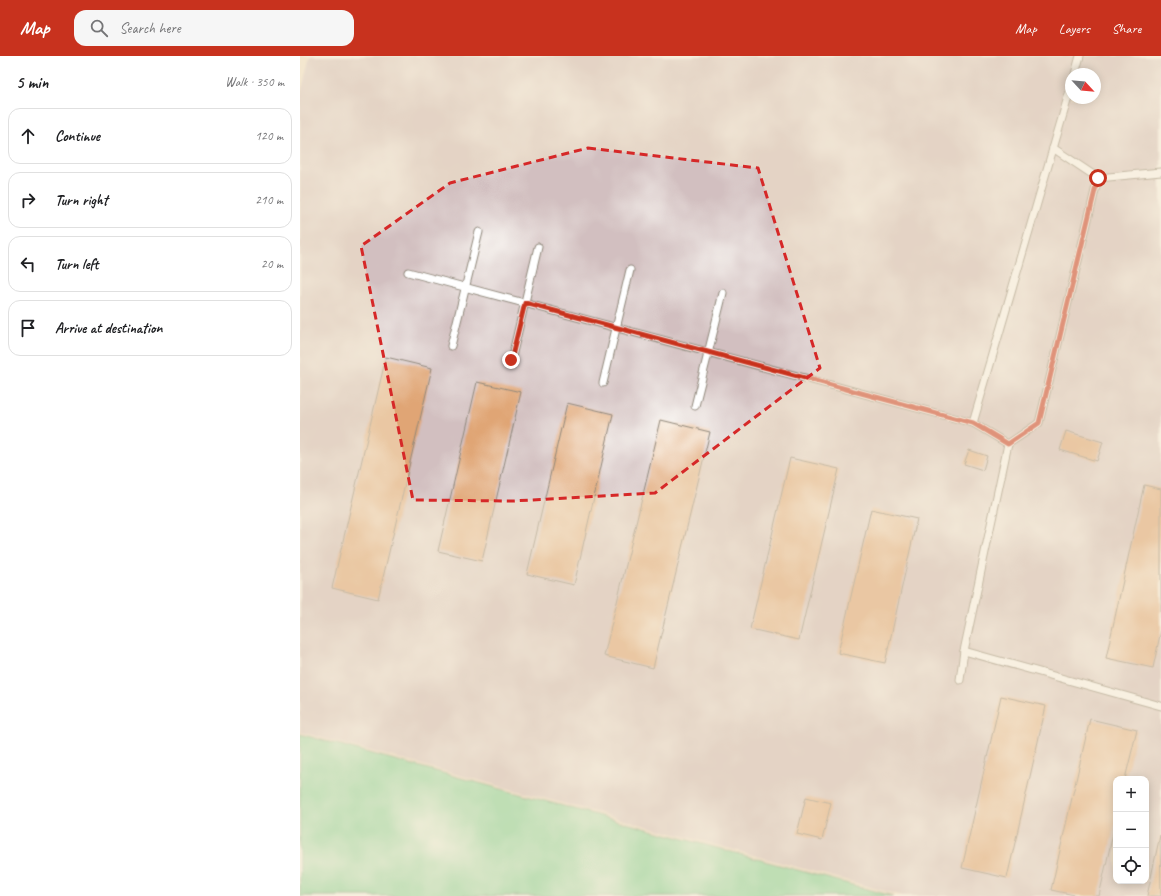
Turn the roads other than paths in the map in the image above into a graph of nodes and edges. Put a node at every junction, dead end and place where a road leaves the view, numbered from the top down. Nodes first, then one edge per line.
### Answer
1 (1080, 56) edge
2 (1077, 68) edge
3 (1066, 104) edge
4 (1053, 148) junction
5 (1161, 172) edge
6 (1098, 178) junction
7 (479, 232) dead end
8 (538, 247) dead end
9 (630, 270) dead end
10 (408, 272) dead end
11 (466, 287) junction
12 (723, 294) dead end
13 (525, 303) junction
14 (616, 327) junction
15 (451, 346) dead end
16 (708, 352) junction
17 (511, 360) dead end
18 (603, 383) dead end
19 (695, 406) dead end
20 (973, 423) junction
21 (1008, 444) junction
22 (964, 651) junction
23 (960, 680) dead end
24 (1161, 706) edge

1 - 2 lane
3 - 4 lane
4 - 6 lane
4 - 20 lane
5 - 6 lane
6 - 21 lane
7 - 11 lane
8 - 13 lane
9 - 14 lane
10 - 11 lane
11 - 13 lane
11 - 15 lane
12 - 16 lane
13 - 14 lane
13 - 17 lane
14 - 16 lane
14 - 18 lane
16 - 19 lane
16 - 20 lane
20 - 21 lane
21 - 22 lane
22 - 23 lane
22 - 24 lane

